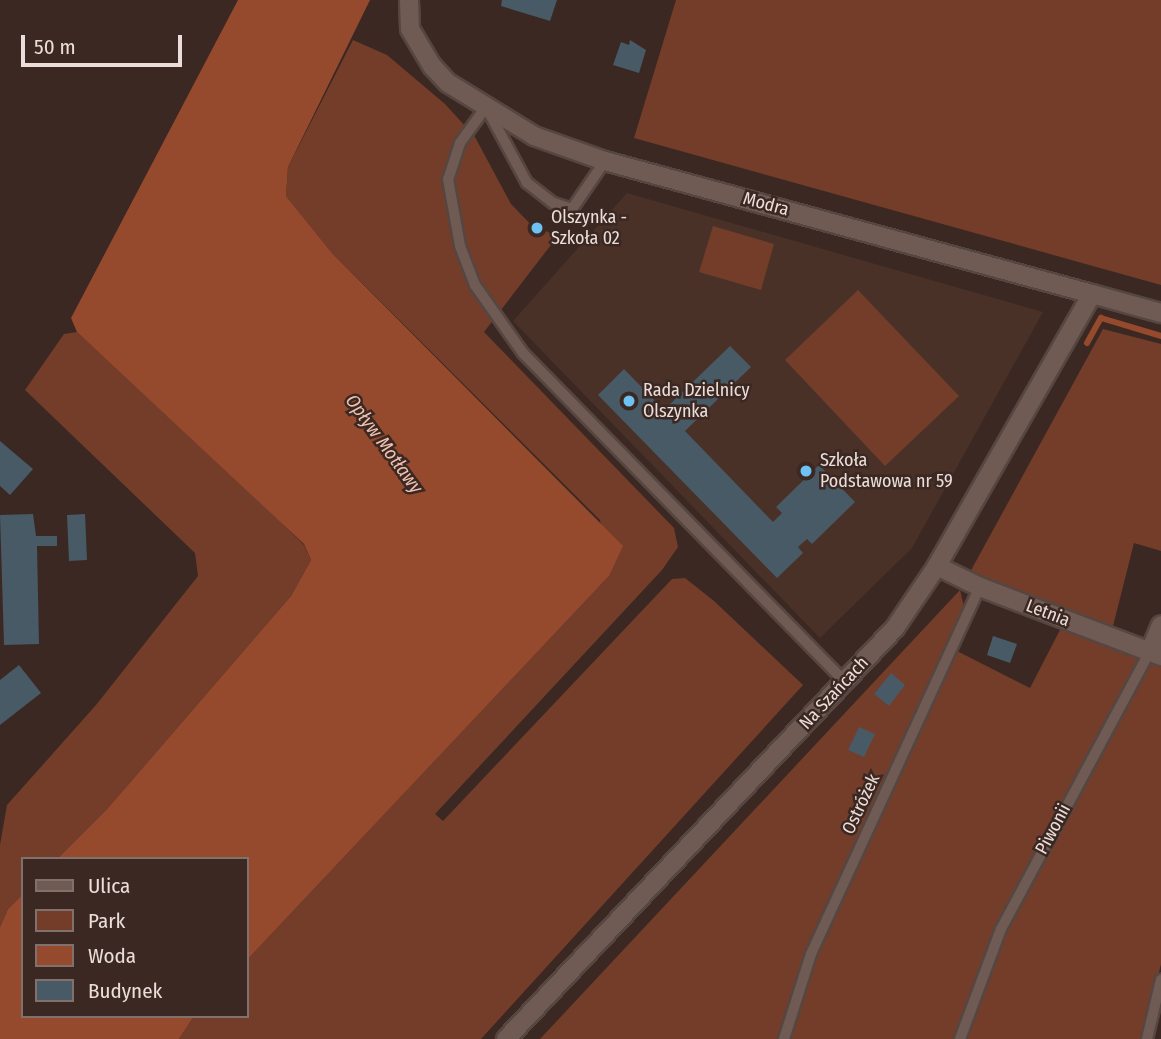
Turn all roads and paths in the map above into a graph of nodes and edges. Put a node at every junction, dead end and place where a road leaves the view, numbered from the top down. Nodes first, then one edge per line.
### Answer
1 (409, 0) edge
2 (486, 107) junction
3 (605, 161) junction
4 (1092, 294) junction
5 (1161, 313) edge
6 (937, 566) junction
7 (980, 587) junction
8 (1161, 625) edge
9 (1155, 654) edge
10 (845, 682) junction
11 (1161, 981) edge
12 (506, 1039) edge
13 (784, 1039) edge
14 (960, 1039) edge
15 (1147, 1039) edge

1 - 2 street, Modra
2 - 3 street, Modra
2 - 3 lane
2 - 10 lane
3 - 4 street, Modra
4 - 5 street, Modra
4 - 6 street, Na Szańcach
6 - 7 street, Letnia
6 - 10 street, Na Szańcach
7 - 9 street, Letnia
7 - 13 lane, Ostróżek
8 - 9 street, Piwonii
9 - 14 lane, Piwonii
10 - 12 street, Na Szańcach
11 - 15 lane

